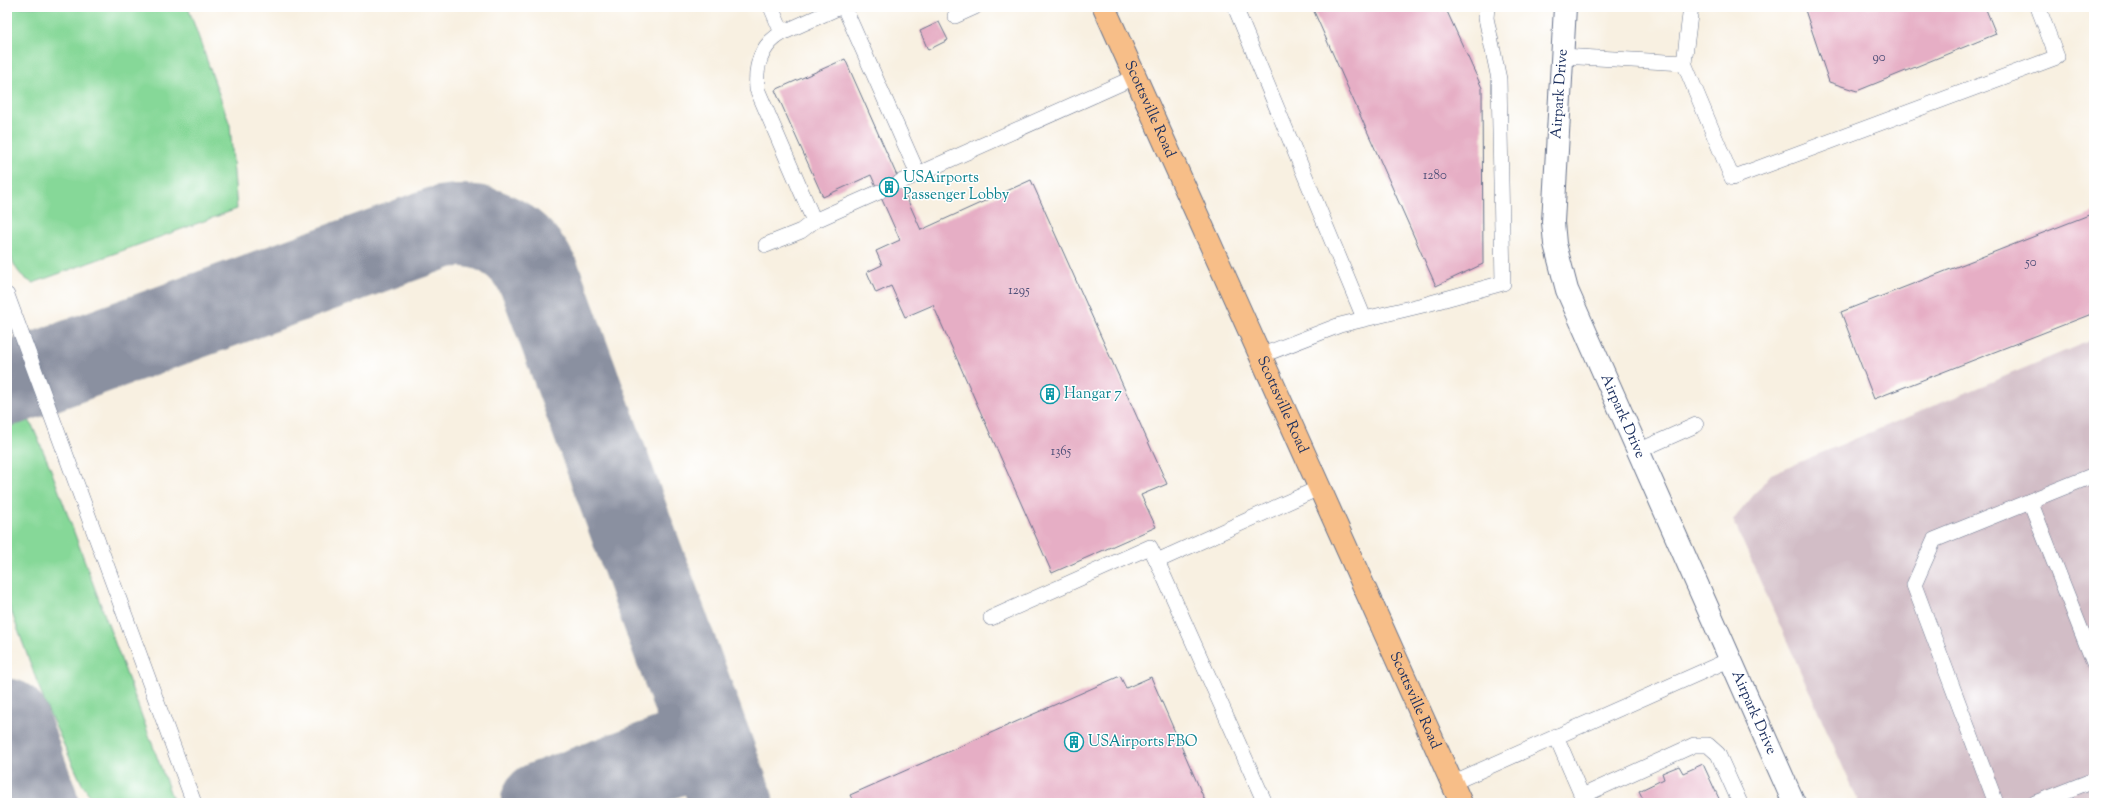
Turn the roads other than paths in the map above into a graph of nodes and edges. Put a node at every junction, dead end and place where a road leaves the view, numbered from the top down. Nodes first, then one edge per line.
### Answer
1 (771, 7) edge
2 (840, 7) edge
3 (844, 7) edge
4 (975, 7) edge
5 (1104, 7) edge
6 (1235, 7) edge
7 (1487, 7) edge
8 (1565, 7) edge
9 (1691, 7) edge
10 (2038, 7) edge
11 (955, 16) dead end
12 (782, 33) junction
13 (1562, 56) junction
14 (1684, 62) junction
15 (1135, 77) junction
16 (918, 174) junction
17 (900, 182) dead end
18 (879, 192) dead end
19 (814, 221) junction
20 (766, 245) dead end
21 (7, 295) edge
22 (1364, 318) junction
23 (1260, 356) junction
24 (1696, 425) dead end
25 (1638, 451) junction
26 (2094, 475) edge
27 (1319, 488) junction
28 (2030, 501) junction
29 (1157, 561) junction
30 (992, 618) dead end
31 (1732, 659) junction
32 (2094, 663) edge
33 (1556, 736) junction
34 (2094, 780) edge
35 (1452, 783) junction
36 (1584, 800) edge
37 (194, 803) edge
38 (1265, 803) edge
39 (1461, 803) edge
40 (1740, 803) edge
41 (1794, 803) edge
42 (1996, 803) edge
43 (2036, 803) edge

1 - 12 lane
2 - 12 lane
3 - 16 lane
4 - 11 lane
5 - 15 main road, Scottsville Road
6 - 22 lane
7 - 22 lane
8 - 13 street, Airpark Drive
9 - 14 lane
10 - 14 lane
12 - 19 lane
13 - 14 lane
13 - 25 street, Airpark Drive
15 - 16 lane
15 - 23 main road, Scottsville Road
16 - 17 lane
18 - 19 lane
19 - 20 lane
21 - 37 lane
22 - 23 lane
23 - 27 main road, Scottsville Road
24 - 25 lane
25 - 31 street, Airpark Drive
26 - 28 lane
27 - 29 lane
27 - 35 main road, Scottsville Road
28 - 32 lane
28 - 42 lane
29 - 30 lane
29 - 38 lane
31 - 33 lane
31 - 41 street, Airpark Drive
33 - 35 lane
33 - 36 lane
34 - 43 lane
35 - 39 main road, Scottsville Road
36 - 40 lane

